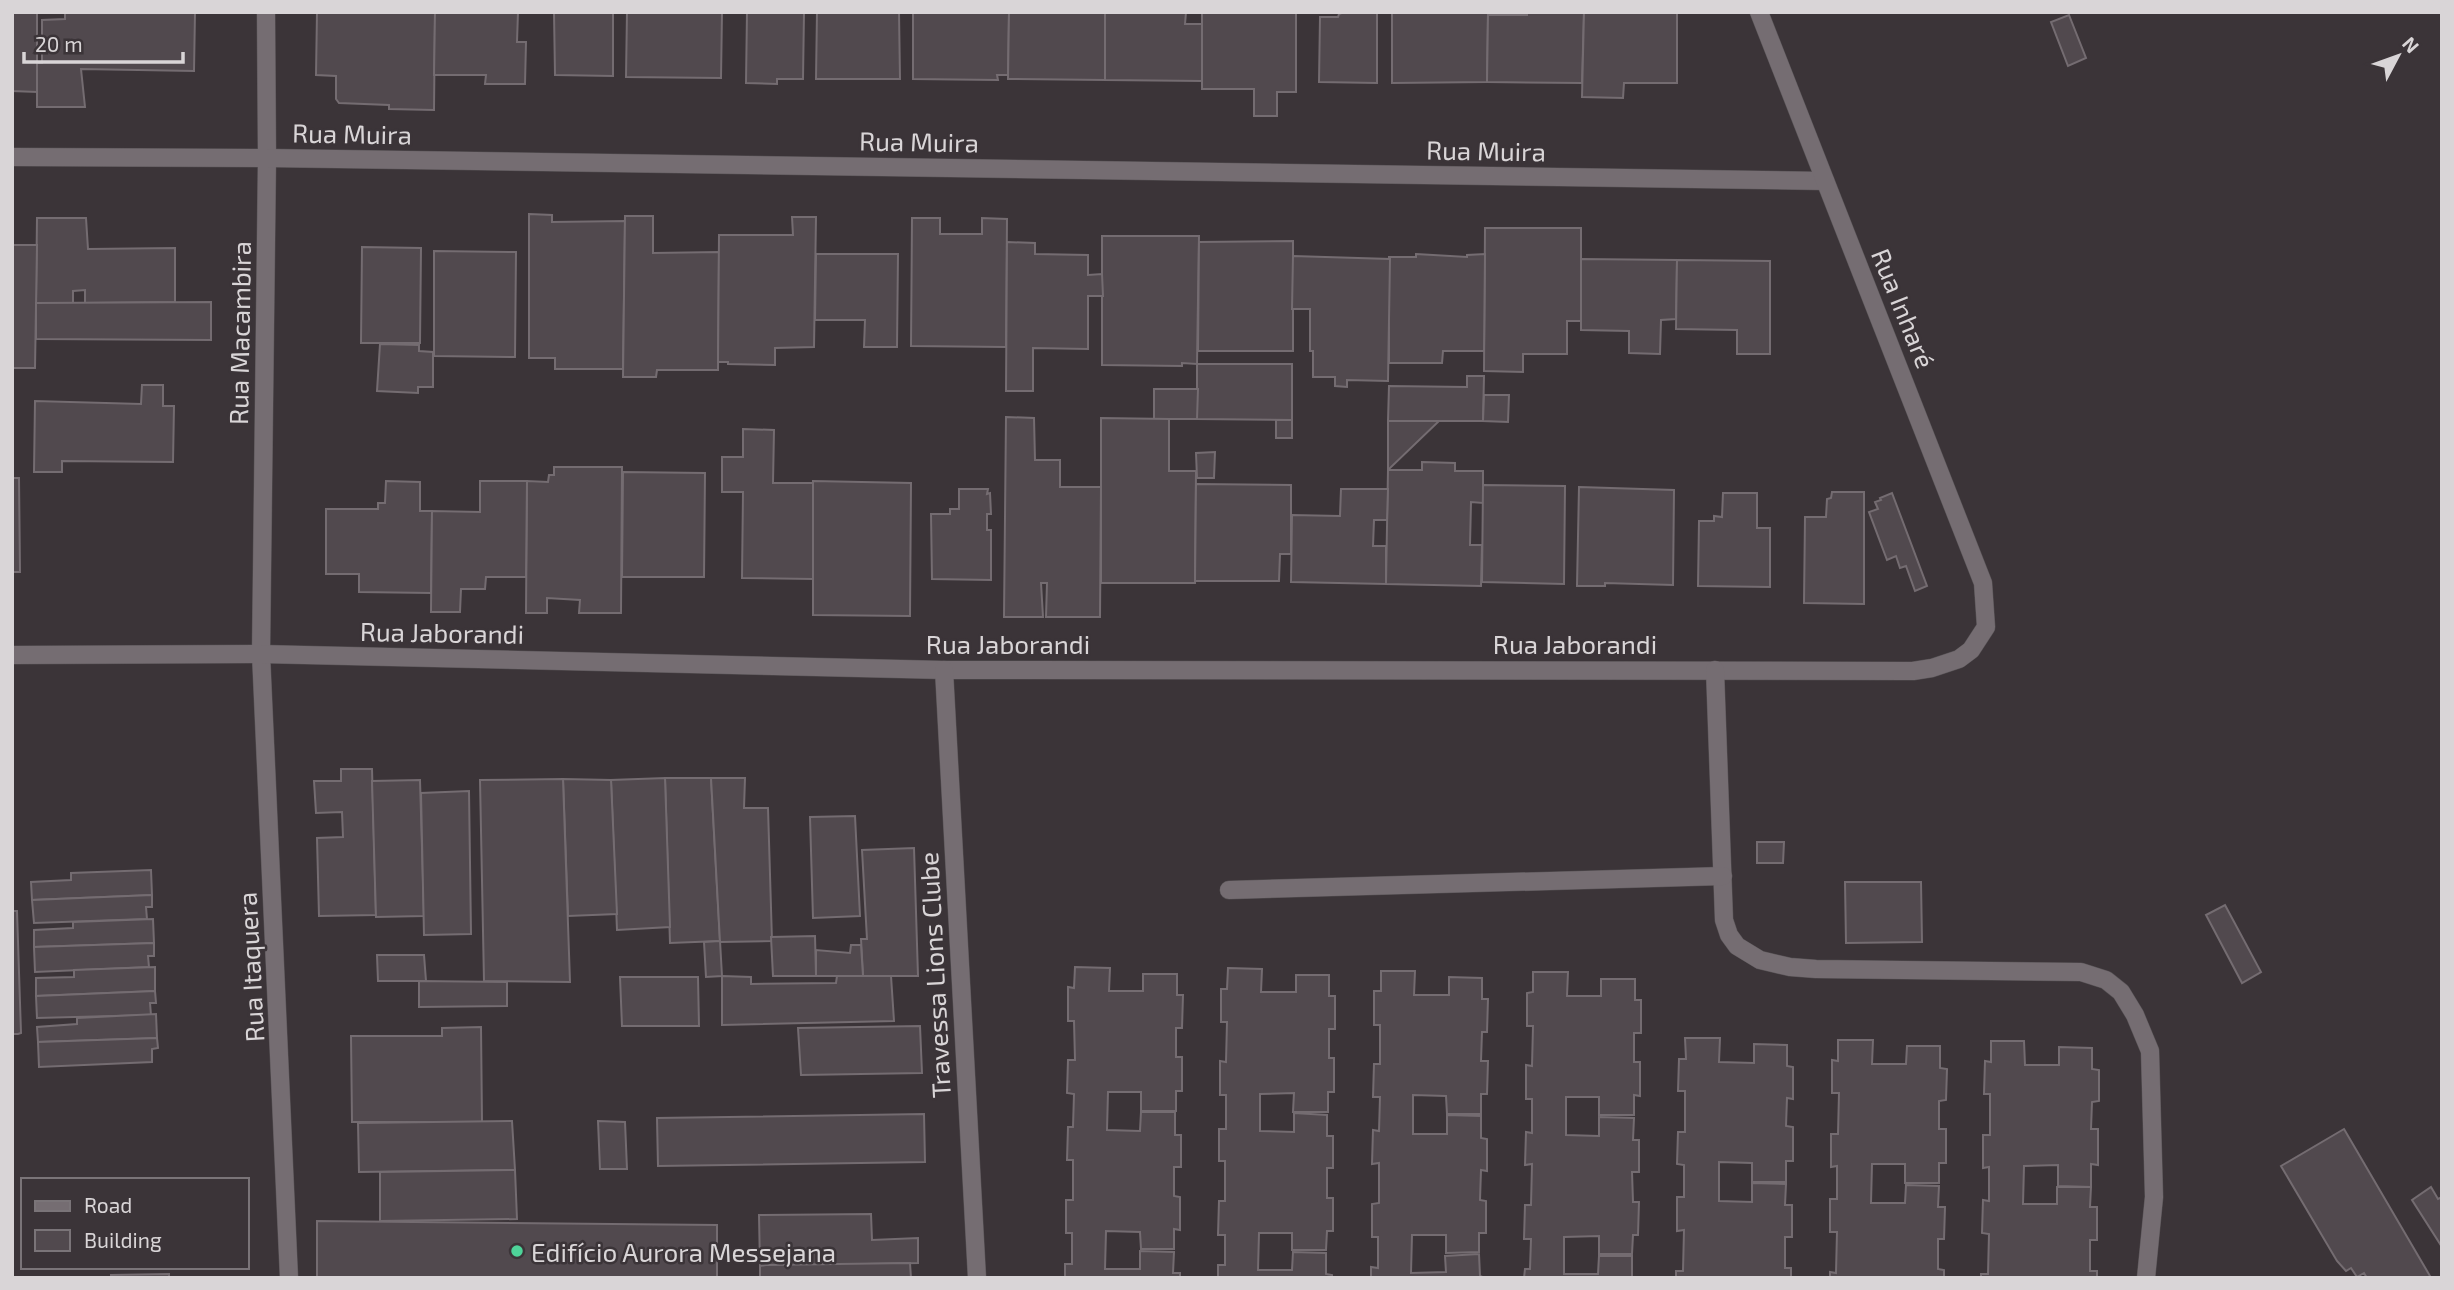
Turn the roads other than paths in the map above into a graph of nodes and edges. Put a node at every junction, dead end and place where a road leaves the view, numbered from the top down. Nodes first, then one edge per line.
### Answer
1 (266, 12) edge
2 (1759, 12) edge
3 (12, 157) edge
4 (267, 158) junction
5 (1825, 181) junction
6 (1986, 626) joint
7 (261, 654) junction
8 (12, 655) edge
9 (944, 670) junction
10 (1715, 670) junction
11 (1723, 876) junction
12 (1229, 890) dead end
13 (289, 1278) edge
14 (977, 1278) edge
15 (2146, 1278) edge

1 - 4 street, Rua Macambira
2 - 5 street, Rua Inharé
3 - 4 street, Rua Muira
4 - 5 street, Rua Muira
4 - 7 street, Rua Macambira
5 - 6 street, Rua Inharé
6 - 10 street, Rua Jaborandi
7 - 8 street, Rua Jaborandi
7 - 9 street, Rua Jaborandi
7 - 13 street, Rua Itaquera
9 - 10 street, Rua Jaborandi
9 - 14 street, Travessa Lions Clube
10 - 11 street
11 - 12 street
11 - 15 street

